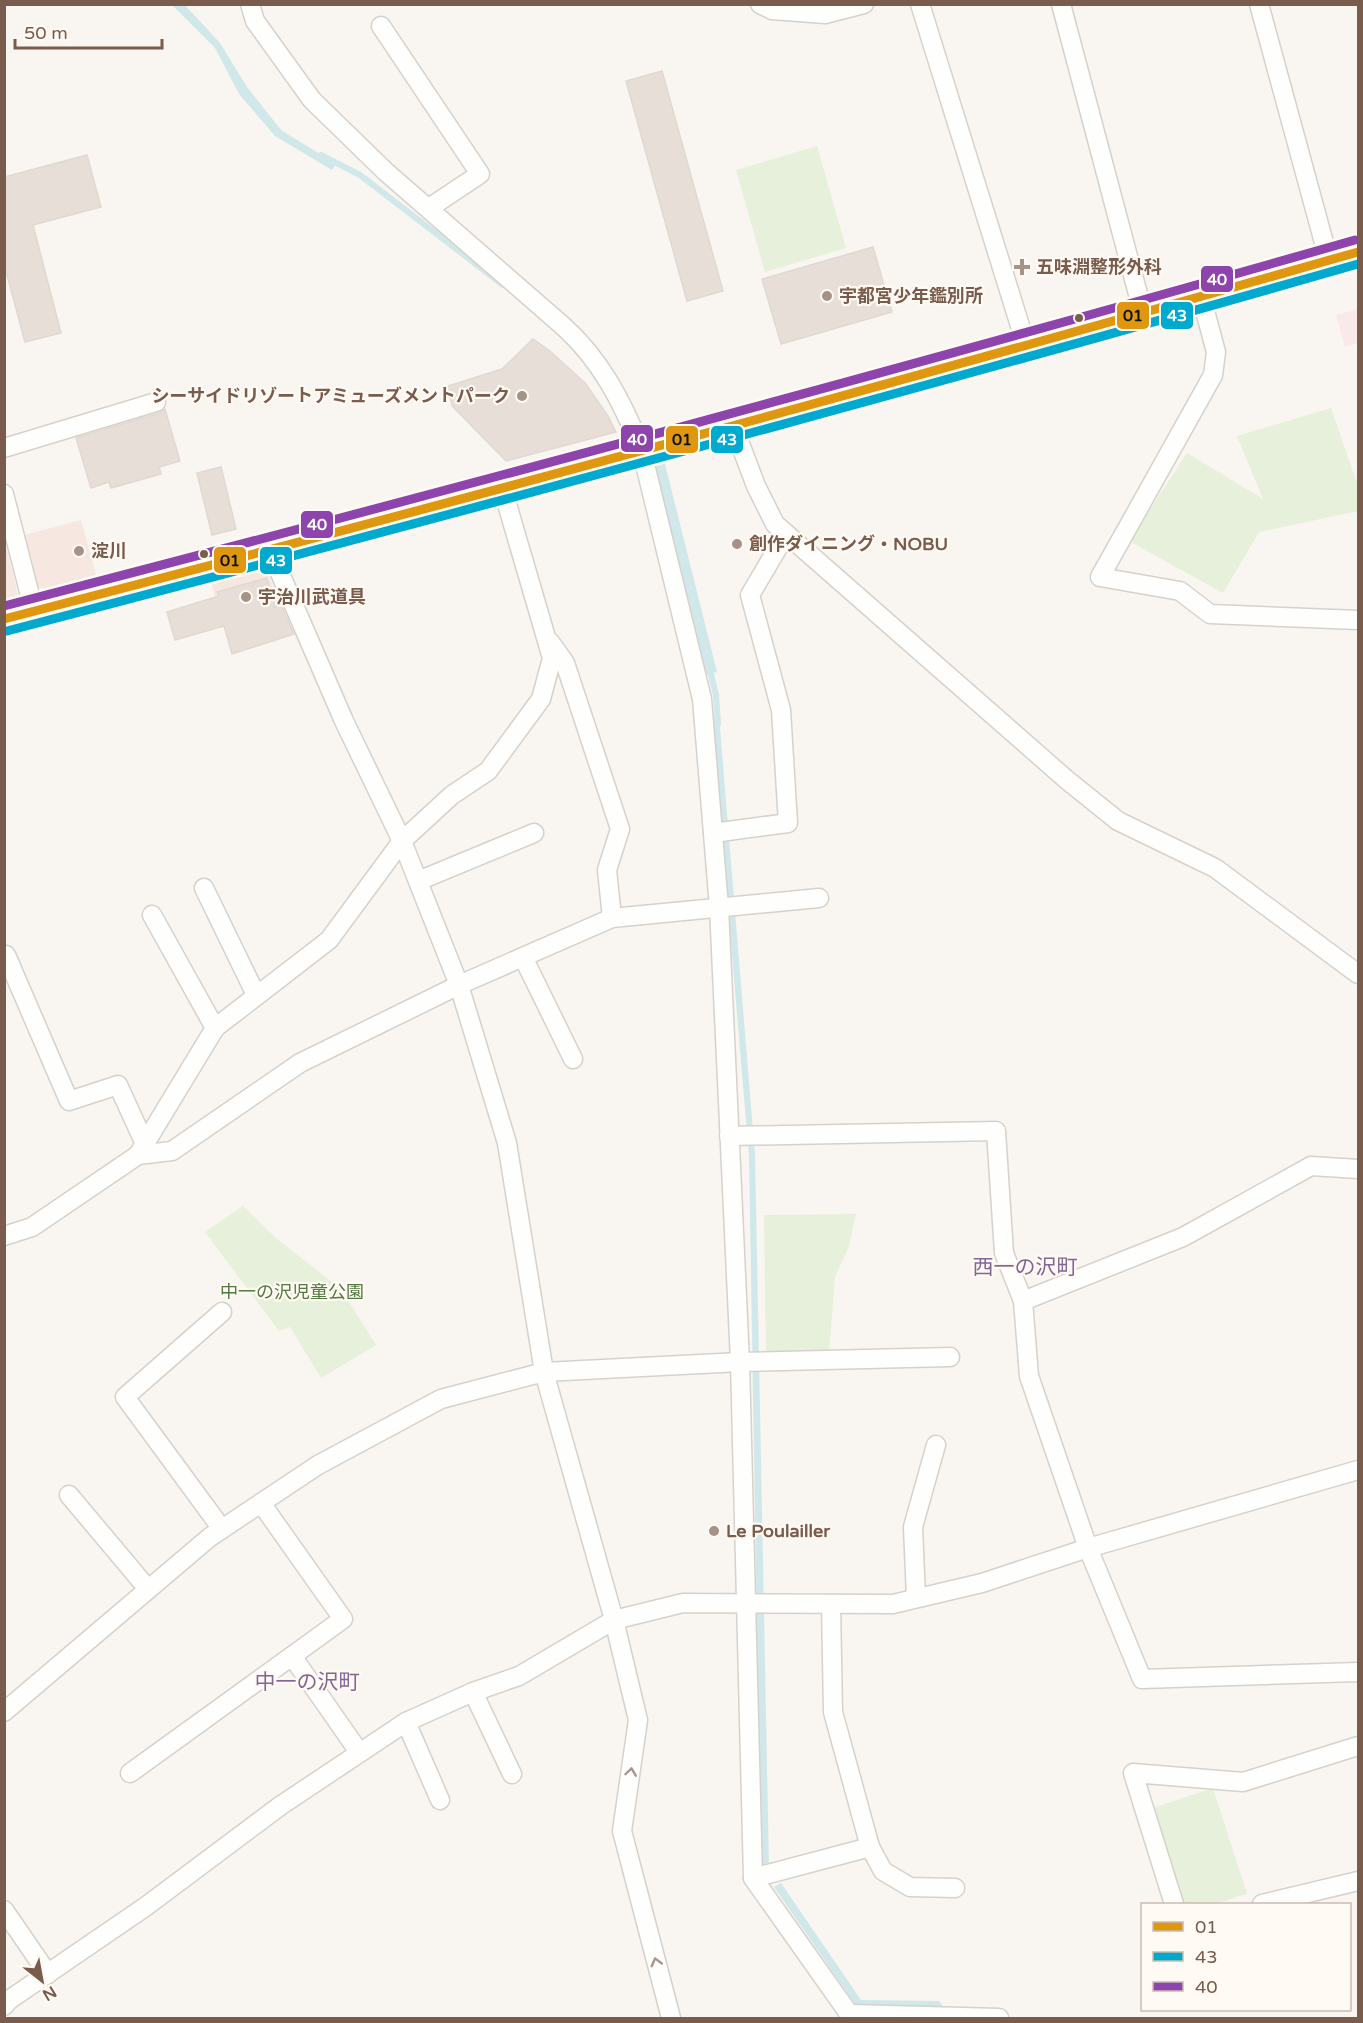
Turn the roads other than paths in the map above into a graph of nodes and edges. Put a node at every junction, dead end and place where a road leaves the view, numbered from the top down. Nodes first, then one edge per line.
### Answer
1 (250, 4) edge
2 (760, 4) edge
3 (864, 4) edge
4 (920, 4) edge
5 (1061, 4) edge
6 (1259, 4) edge
7 (381, 26) dead end
8 (429, 208) junction
9 (1359, 252) edge
10 (1329, 261) junction
11 (1201, 296) junction
12 (1143, 313) junction
13 (1026, 345) junction
14 (156, 402) dead end
15 (733, 425) junction
16 (4, 448) edge
17 (641, 448) junction
18 (502, 487) junction
19 (4, 494) edge
20 (786, 534) junction
21 (270, 550) junction
22 (34, 611) junction
23 (4, 619) edge
24 (1359, 620) edge
25 (546, 636) junction
26 (534, 833) dead end
27 (713, 833) junction
28 (402, 841) junction
29 (418, 881) junction
30 (204, 888) dead end
31 (819, 898) dead end
32 (719, 907) junction
33 (152, 915) dead end
34 (612, 918) junction
35 (6, 955) edge
36 (522, 957) junction
37 (1359, 974) edge
38 (459, 985) junction
39 (256, 995) junction
40 (215, 1028) junction
41 (573, 1059) dead end
42 (729, 1137) junction
43 (142, 1150) junction
44 (1359, 1169) edge
45 (4, 1236) edge
46 (1023, 1301) junction
47 (222, 1312) dead end
48 (950, 1358) dead end
49 (740, 1362) junction
50 (544, 1372) junction
51 (936, 1445) dead end
52 (1359, 1470) edge
53 (69, 1495) dead end
54 (261, 1503) junction
55 (222, 1529) junction
56 (1088, 1548) junction
57 (148, 1589) junction
58 (916, 1598) junction
59 (746, 1604) junction
60 (831, 1604) junction
61 (614, 1620) junction
62 (292, 1656) junction
63 (1359, 1672) edge
64 (473, 1692) junction
65 (4, 1712) edge
66 (406, 1722) junction
67 (1359, 1746) edge
68 (359, 1752) junction
69 (130, 1773) dead end
70 (512, 1774) dead end
71 (440, 1800) dead end
72 (870, 1847) junction
73 (753, 1878) junction
74 (1359, 1881) edge
75 (955, 1888) dead end
76 (1173, 1903) edge
77 (1270, 1903) edge
78 (4, 1910) edge
79 (48, 1974) junction
80 (4, 2006) edge
81 (851, 2016) edge
82 (671, 2019) edge
83 (999, 2019) edge

1 - 8 street
2 - 3 street
4 - 13 street
5 - 12 street
6 - 10 street
7 - 8 street
8 - 17 street
9 - 10 street
10 - 11 street
11 - 12 street
11 - 24 street
12 - 13 street
13 - 15 street
14 - 16 street
15 - 17 street
15 - 20 street
17 - 18 street
17 - 27 street
18 - 21 street
18 - 25 street
19 - 22 street
20 - 27 street
20 - 37 street
21 - 22 street
21 - 28 street
22 - 23 street
25 - 28 street
25 - 34 street
26 - 29 street
27 - 32 street
28 - 29 street
28 - 39 street
29 - 38 street
30 - 39 street
31 - 32 street
32 - 34 street
32 - 42 street
33 - 40 street
34 - 36 street
35 - 43 street
36 - 38 street
36 - 41 street
38 - 43 street
38 - 50 street
39 - 40 street
40 - 43 street
42 - 46 street
42 - 49 street
43 - 45 street
44 - 46 street
46 - 56 street
47 - 55 street
48 - 49 street
49 - 50 street
49 - 59 street
50 - 54 street
50 - 61 street
51 - 58 street
52 - 56 street
53 - 57 street
54 - 55 street
54 - 62 street
55 - 57 street
56 - 58 street
56 - 63 street
57 - 65 street
58 - 60 street
59 - 60 street
59 - 61 street
59 - 73 street
60 - 72 street
61 - 64 street
82 -> 61 street
62 - 68 street
62 - 69 street
64 - 66 street
64 - 70 street
66 - 68 street
66 - 71 street
67 - 76 street
68 - 79 street
72 - 73 street
72 - 75 street
73 - 81 street
74 - 77 street
78 - 79 street
79 - 80 street
81 - 83 street

